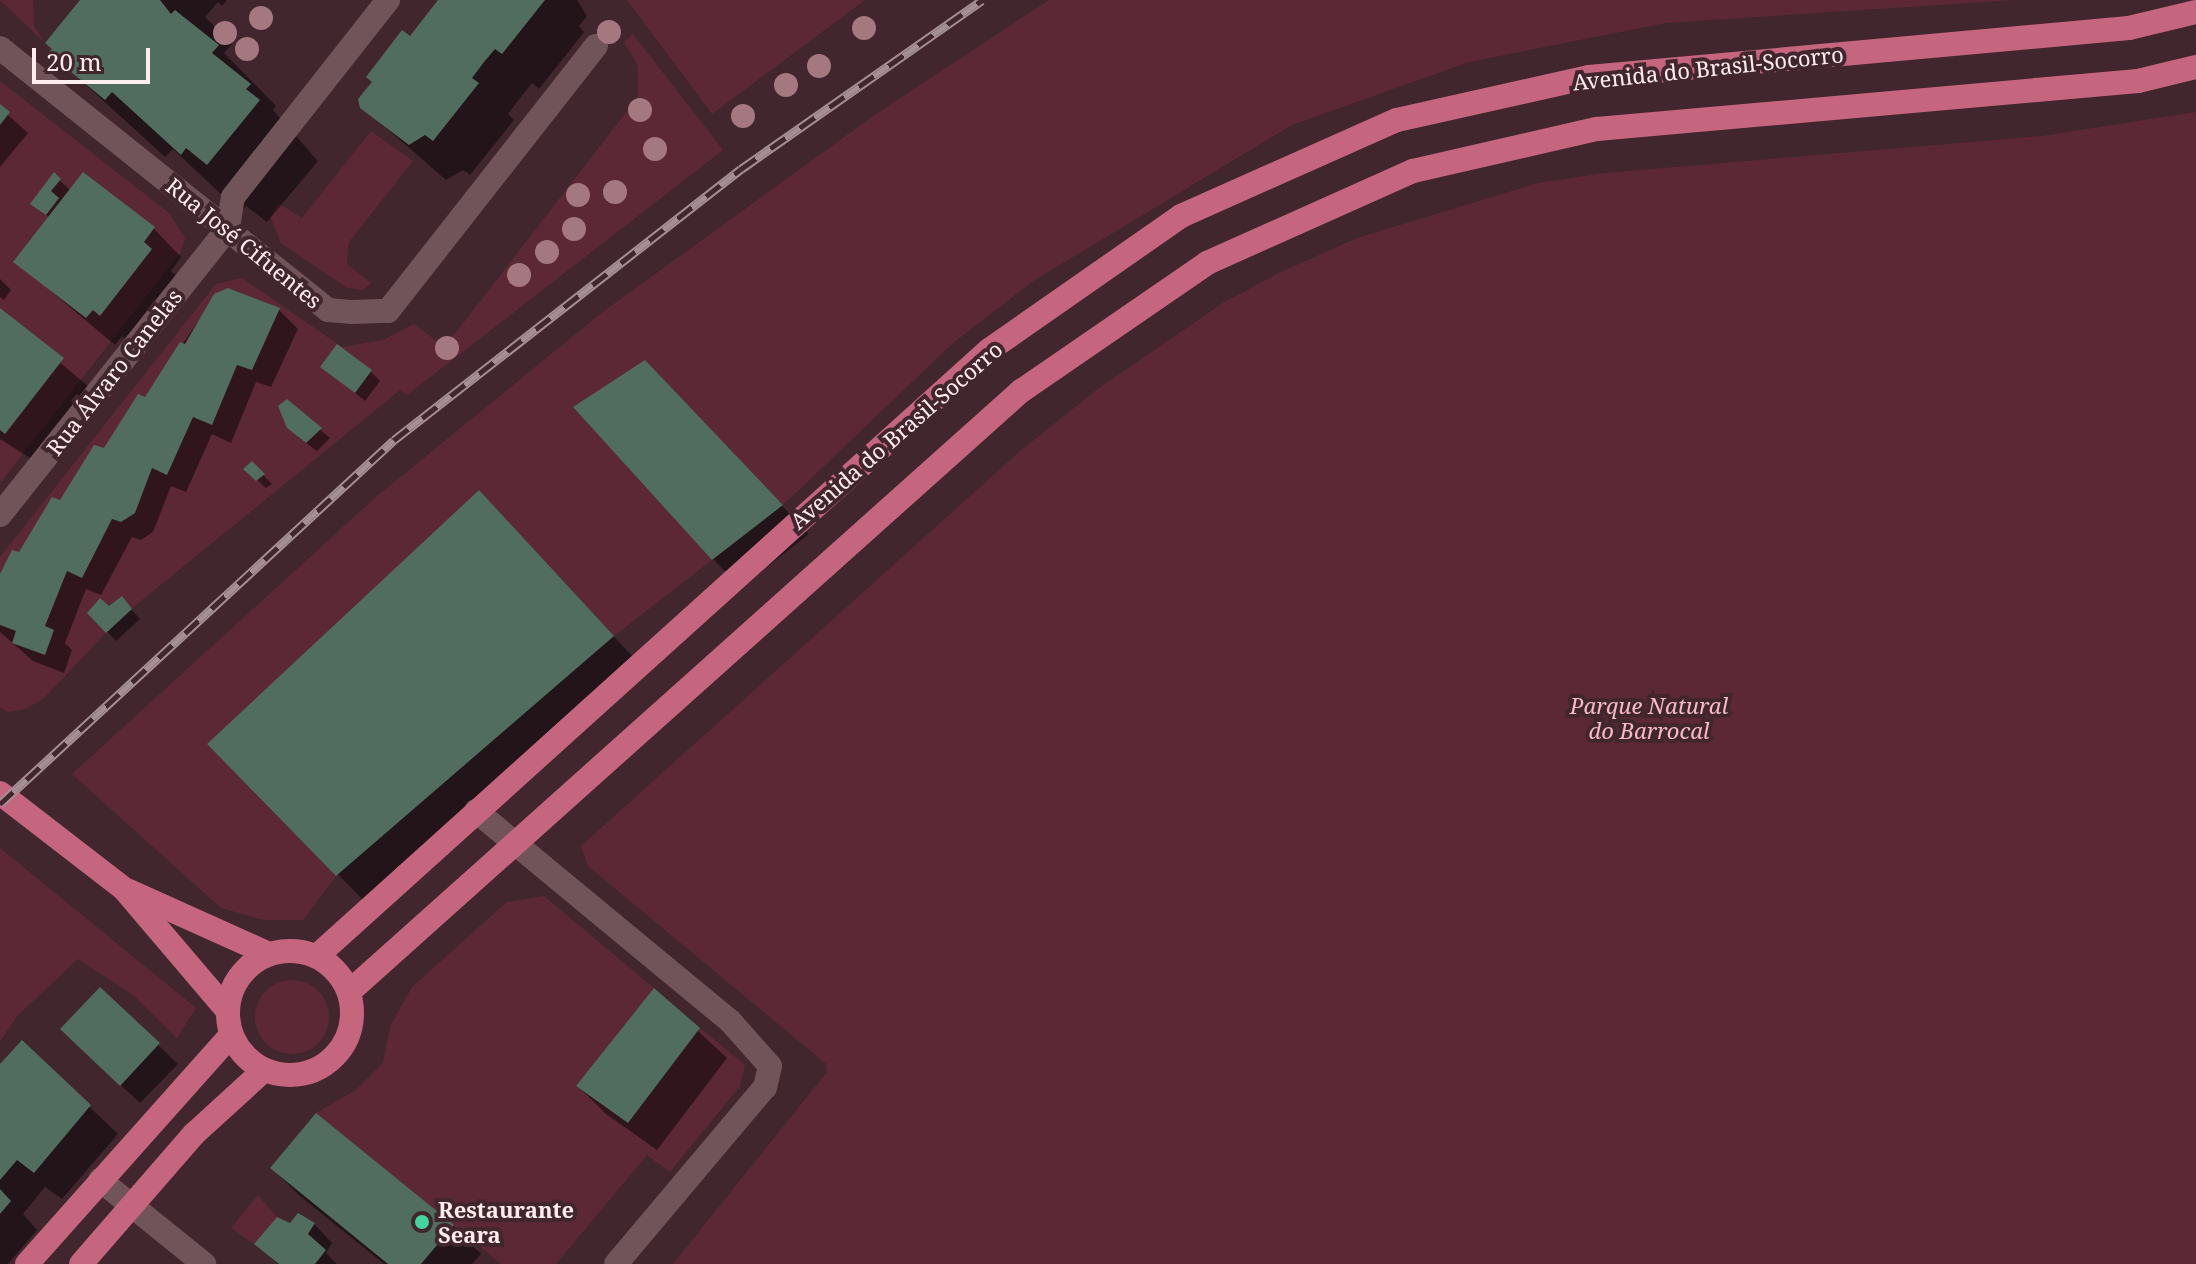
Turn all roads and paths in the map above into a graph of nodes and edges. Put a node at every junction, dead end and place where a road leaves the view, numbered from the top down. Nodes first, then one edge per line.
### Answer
1 (388, 0) edge
2 (2196, 12) edge
3 (596, 46) dead end
4 (0, 48) edge
5 (2196, 67) edge
6 (228, 228) junction
7 (0, 515) edge
8 (0, 793) edge
9 (476, 811) junction
10 (517, 845) junction
11 (124, 889) junction
12 (269, 954) junction
13 (317, 956) junction
14 (349, 992) junction
15 (230, 1023) junction
16 (264, 1070) junction
17 (100, 1180) junction
18 (132, 1206) junction
19 (27, 1264) edge
20 (81, 1264) edge
21 (204, 1264) edge
22 (616, 1264) edge

1 - 6 street
2 - 9 main road, Avenida do Brasil-Socorro
3 - 6 street, Rua José Cifuentes
4 - 6 street, Rua José Cifuentes
5 - 10 main road
6 - 7 street, Rua Álvaro Canelas
8 - 11 main road
9 - 10 street
9 - 13 main road, Avenida do Brasil-Socorro
10 - 14 main road
10 - 22 street
11 - 12 main road
11 - 15 main road
12 - 13 main road
12 - 15 main road
13 - 14 main road
14 - 16 main road
15 - 16 main road
15 - 17 main road
16 - 18 main road
17 - 18 street
17 - 19 main road
18 - 20 main road
18 - 21 street

